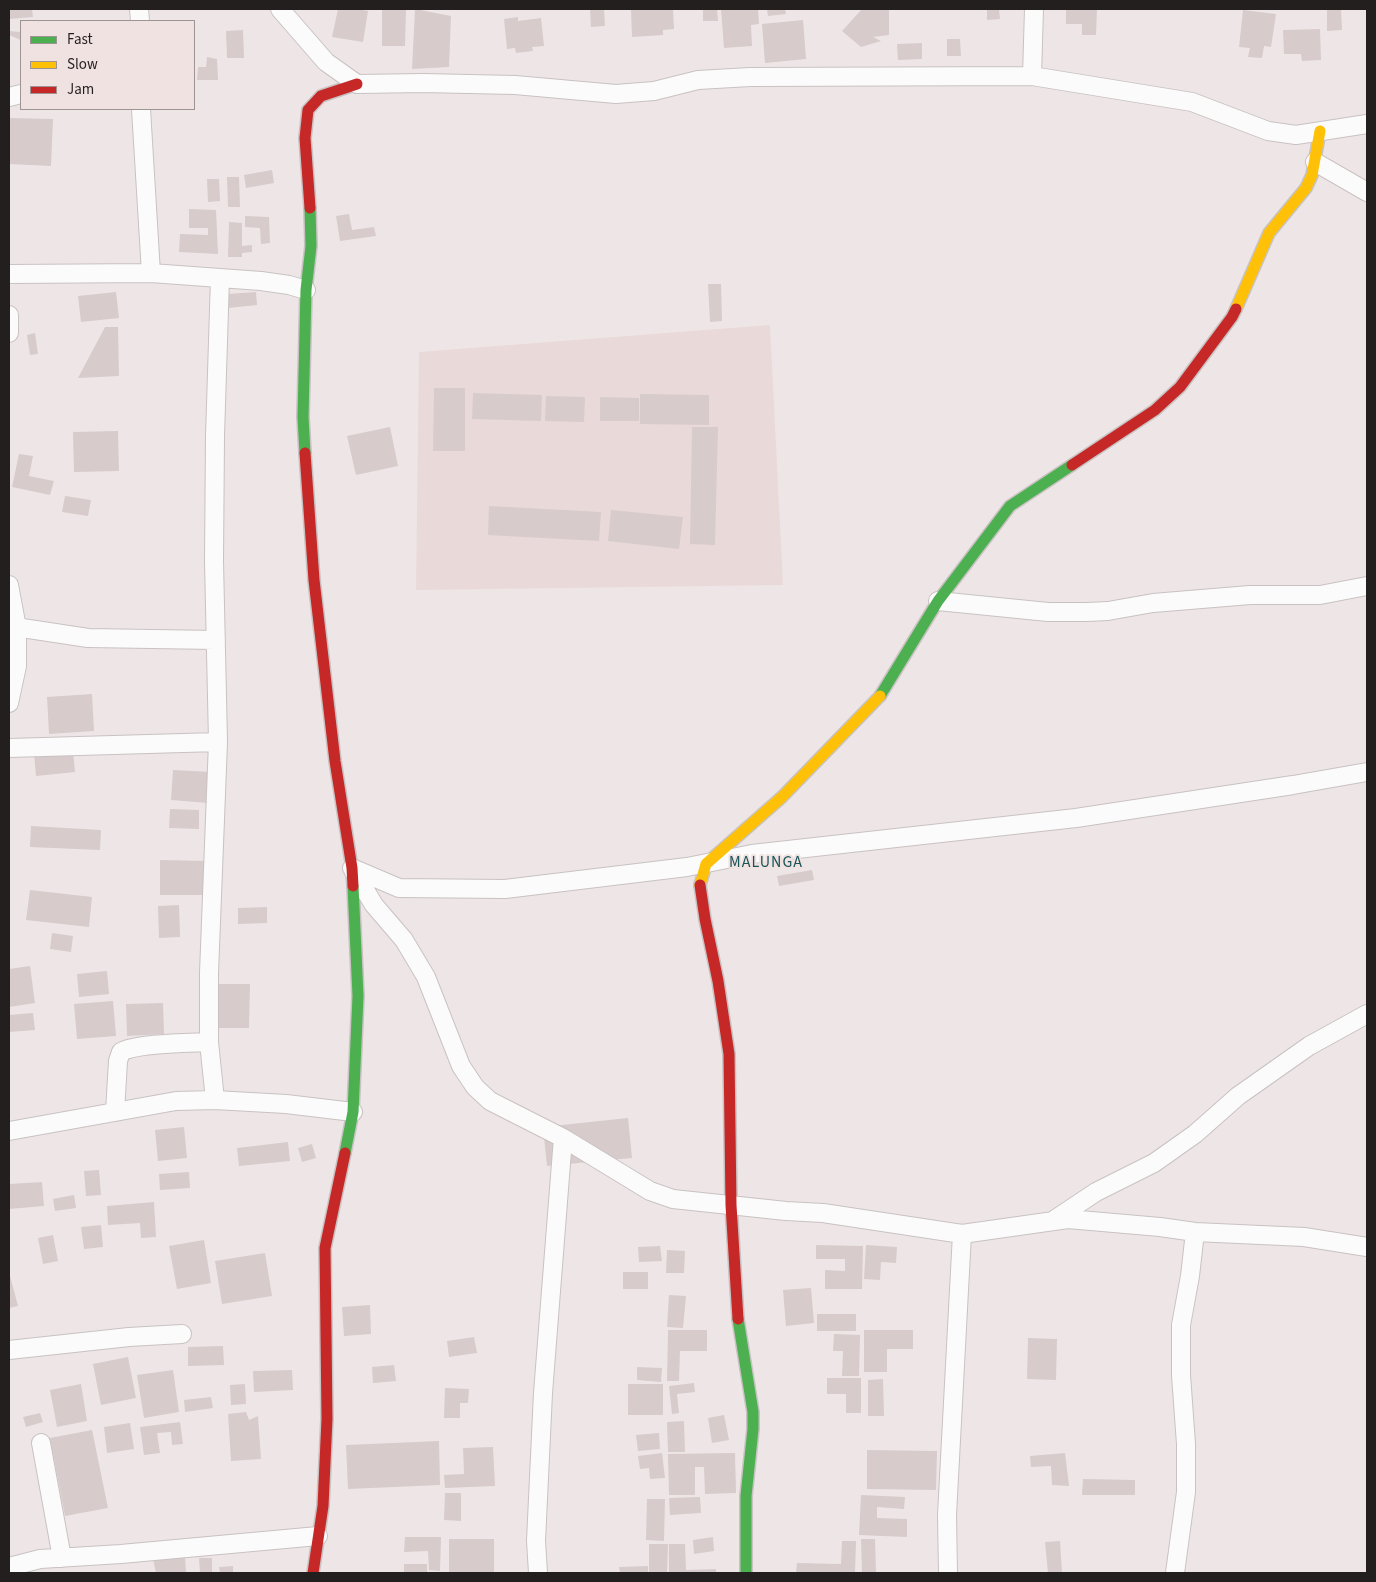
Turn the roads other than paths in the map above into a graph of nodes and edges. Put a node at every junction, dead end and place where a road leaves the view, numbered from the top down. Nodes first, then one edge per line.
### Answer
1 (280, 9) edge
2 (1034, 9) edge
3 (1032, 76) junction
4 (357, 84) junction
5 (141, 110) edge
6 (1367, 124) edge
7 (1320, 132) junction
8 (1315, 162) junction
9 (1367, 192) edge
10 (151, 273) junction
11 (9, 274) edge
12 (220, 278) junction
13 (306, 290) junction
14 (9, 315) edge
15 (9, 333) edge
16 (9, 585) edge
17 (1367, 586) edge
18 (938, 601) junction
19 (13, 627) edge
20 (216, 640) junction
21 (9, 703) edge
22 (218, 742) junction
23 (9, 748) edge
24 (1367, 772) edge
25 (706, 864) junction
26 (352, 868) junction
27 (1367, 1014) edge
28 (209, 1042) junction
29 (215, 1100) junction
30 (115, 1112) junction
31 (353, 1112) junction
32 (9, 1131) edge
33 (563, 1138) junction
34 (731, 1206) junction
35 (1054, 1220) junction
36 (1195, 1232) junction
37 (962, 1234) junction
38 (1367, 1247) edge
39 (182, 1334) dead end
40 (9, 1350) edge
41 (41, 1443) dead end
42 (318, 1536) junction
43 (62, 1558) junction
44 (9, 1567) edge
45 (313, 1573) edge
46 (538, 1573) edge
47 (746, 1573) edge
48 (948, 1573) edge
49 (1175, 1573) edge

1 - 4 street
2 - 3 street
3 - 4 street
3 - 7 street
4 - 13 street
5 - 10 street
6 - 7 street
7 - 8 street
8 - 9 street
8 - 18 street
10 - 11 street
10 - 12 street
12 - 13 street
12 - 20 street
13 - 26 street
14 - 15 street
16 - 19 street
17 - 18 street
18 - 25 street
19 - 20 street
19 - 21 street
20 - 22 street
22 - 23 street
22 - 28 street
24 - 25 street
25 - 26 street
25 - 34 street
26 - 31 street
26 - 33 street
27 - 35 street
28 - 29 street
28 - 30 street
29 - 30 street
29 - 31 street
30 - 32 street
31 - 42 street
33 - 34 street
33 - 46 street
34 - 37 street
34 - 47 street
35 - 36 street
35 - 37 street
36 - 38 street
36 - 49 street
37 - 48 street
39 - 40 street
41 - 43 street
42 - 43 street
42 - 45 street
43 - 44 street

